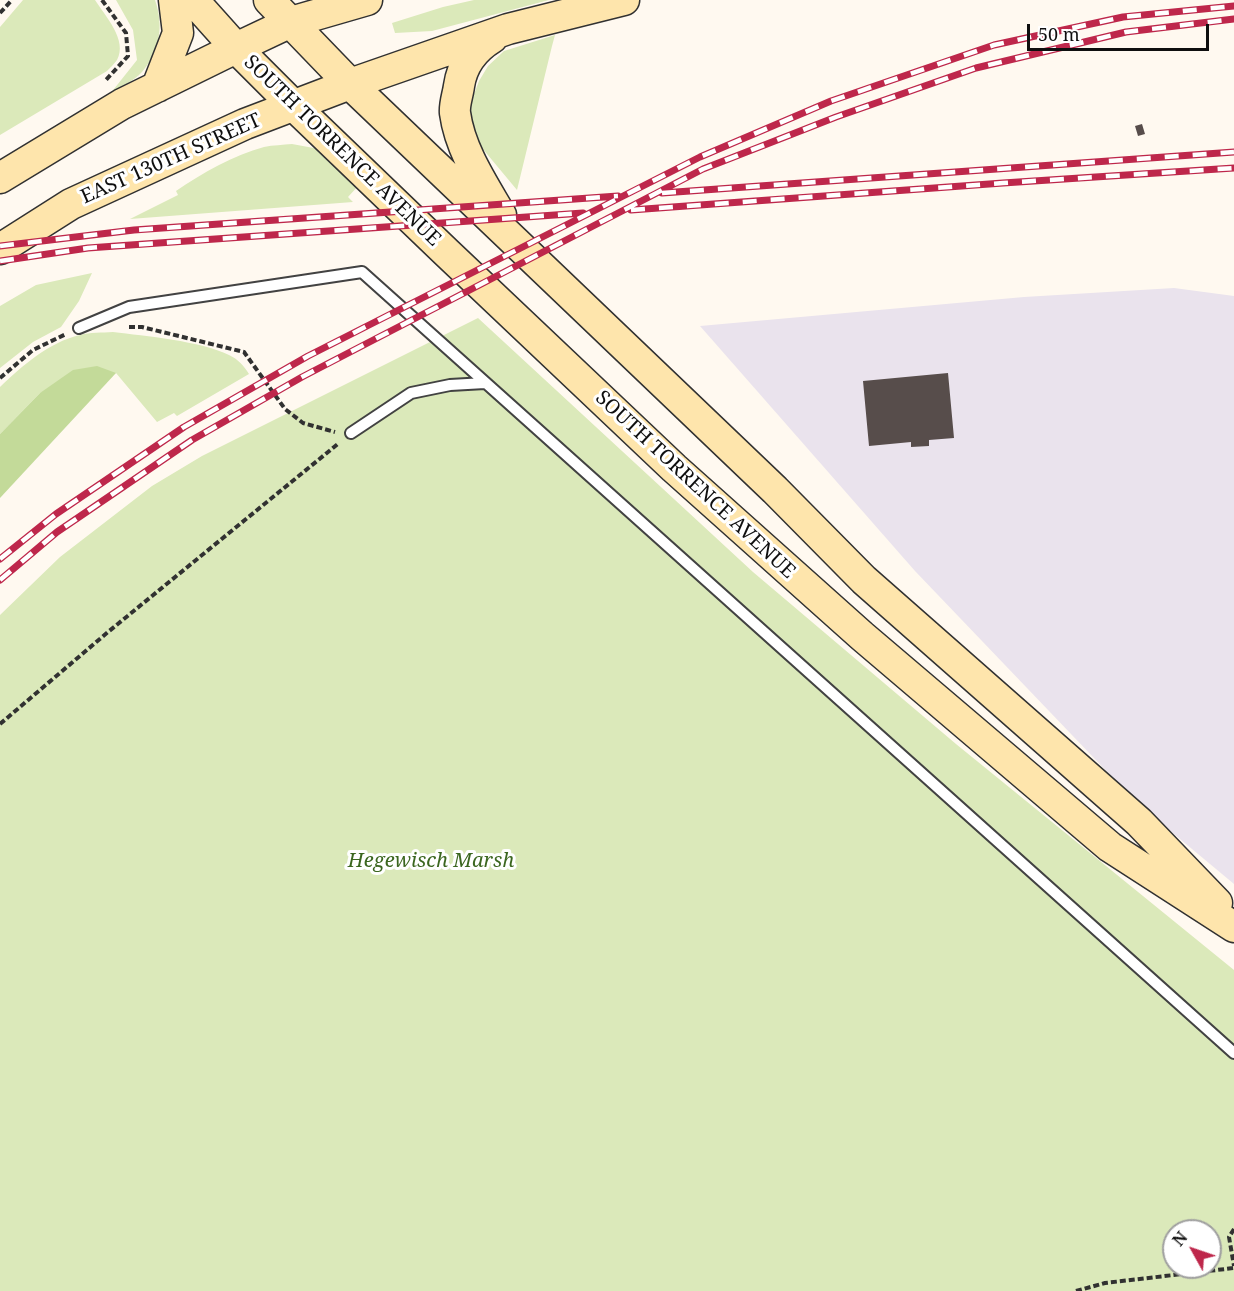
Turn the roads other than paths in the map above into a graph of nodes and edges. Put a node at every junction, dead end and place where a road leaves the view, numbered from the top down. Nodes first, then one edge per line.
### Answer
1 (174, 0) edge
2 (194, 0) edge
3 (269, 0) edge
4 (367, 0) edge
5 (624, 0) edge
6 (291, 22) junction
7 (508, 29) junction
8 (236, 48) junction
9 (350, 84) junction
10 (158, 87) junction
11 (293, 105) junction
12 (0, 178) edge
13 (515, 242) junction
14 (0, 249) edge
15 (79, 328) road end
16 (485, 382) junction
17 (351, 433) road end
18 (1234, 920) edge
19 (1234, 927) edge
20 (1234, 1053) edge

1 - 10 main road
2 - 8 main road, SOUTH TORRENCE AVENUE
3 - 6 main road
4 - 6 main road
5 - 7 main road
6 - 8 main road
6 - 9 main road
7 - 9 main road, EAST 130TH STREET
7 - 13 main road
8 - 10 main road
8 - 11 main road, SOUTH TORRENCE AVENUE
9 - 11 main road, EAST 130TH STREET
9 - 13 main road
10 - 12 main road
11 - 14 main road, EAST 130TH STREET
11 - 19 main road, SOUTH TORRENCE AVENUE
13 - 18 main road
15 - 16 lane
16 - 17 lane
16 - 20 lane

